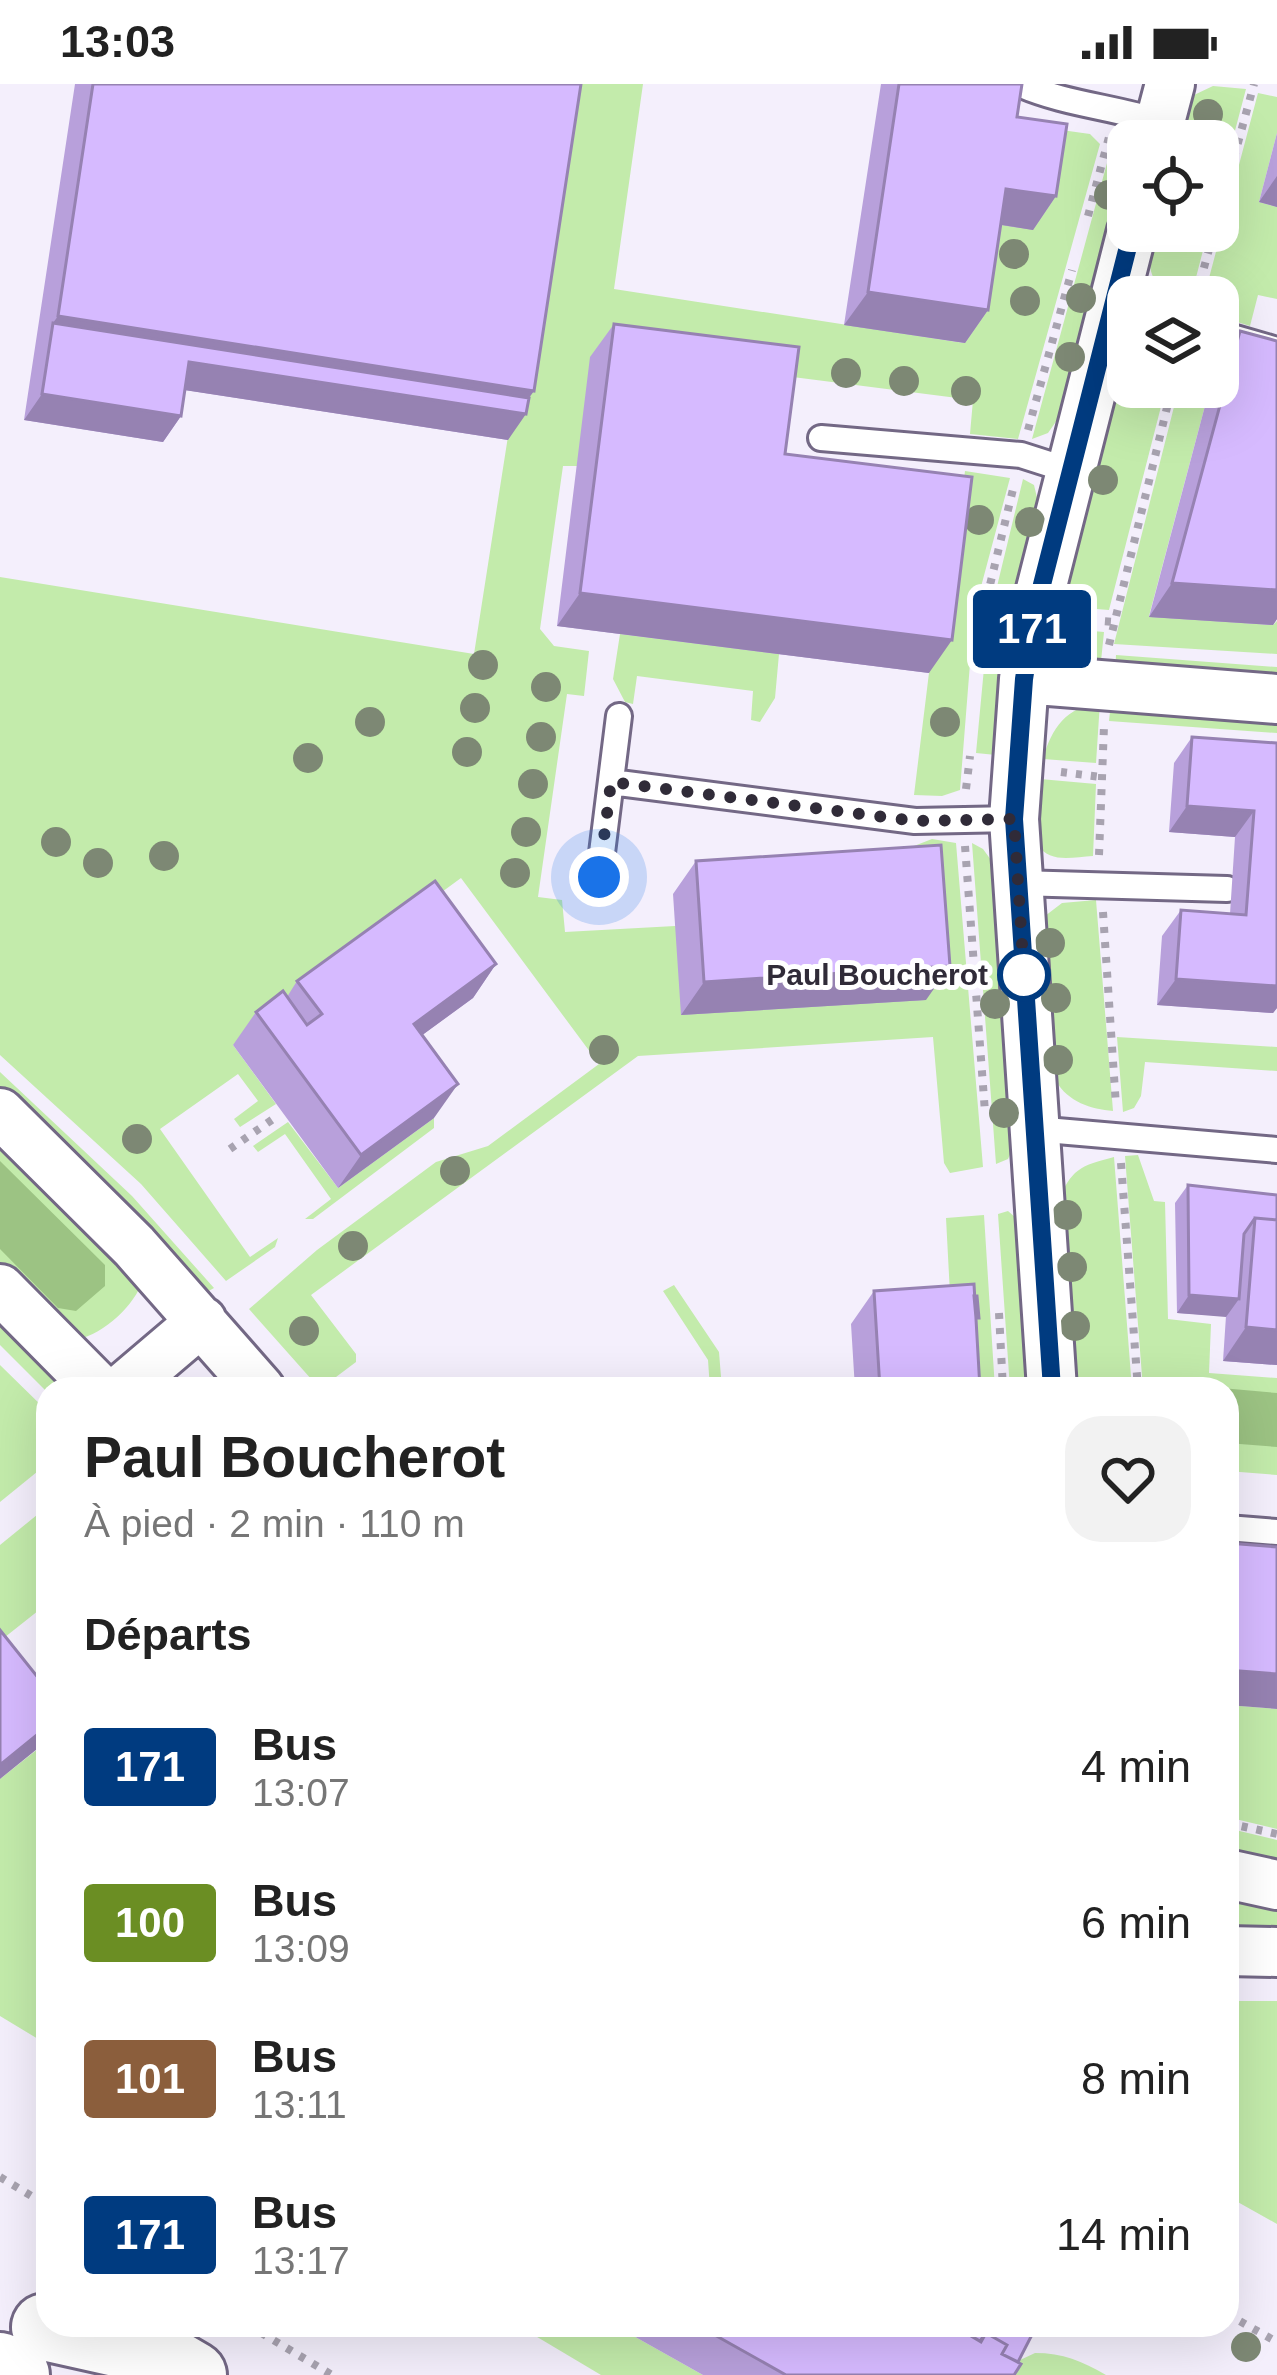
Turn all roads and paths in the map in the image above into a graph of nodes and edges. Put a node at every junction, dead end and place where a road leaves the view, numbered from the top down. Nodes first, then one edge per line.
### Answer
1 (1019, 84) edge
2 (1254, 84) edge
3 (1162, 116) edge
4 (1239, 139) edge
5 (1239, 338) edge
6 (1277, 350) edge
7 (1107, 352) edge
8 (821, 438) dead end
9 (1071, 471) junction
10 (1024, 679) junction
11 (1277, 699) edge
12 (619, 716) dead end
13 (611, 782) junction
14 (1014, 819) junction
15 (599, 877) dead end
16 (1018, 884) junction
17 (1227, 889) dead end
18 (0, 1113) edge
19 (276, 1117) dead end
20 (1034, 1129) junction
21 (230, 1149) dead end
22 (1277, 1150) edge
23 (0, 1289) edge
24 (202, 1322) junction
25 (87, 1377) edge
26 (136, 1377) edge
27 (250, 1377) edge
28 (1051, 1377) edge
29 (1239, 1529) edge
30 (1277, 1532) edge
31 (1239, 1826) edge
32 (1277, 1834) edge
33 (1239, 1877) edge
34 (1277, 1885) edge
35 (1239, 1951) edge
36 (1277, 1952) edge
37 (0, 2177) edge
38 (36, 2199) edge
39 (1239, 2321) edge
40 (268, 2337) edge
41 (15, 2342) edge
42 (1277, 2342) edge
43 (123, 2375) edge
44 (193, 2375) edge
45 (332, 2375) edge

1 - 3 lane
2 - 4 path
5 - 6 lane
7 - 9 street
8 - 9 lane
9 - 10 street
10 - 11 street
10 - 14 street
12 - 13 lane
13 - 14 lane
13 - 15 lane
14 - 16 street
16 - 17 lane
16 - 20 street
18 - 24 street
19 - 21 path
20 - 22 lane
20 - 28 street
23 - 25 street
24 - 26 street
24 - 27 street
29 - 30 lane
31 - 32 path
33 - 34 street
35 - 36 street
37 - 38 path
39 - 42 path
40 - 45 path
41 - 43 highway
41 - 44 highway

